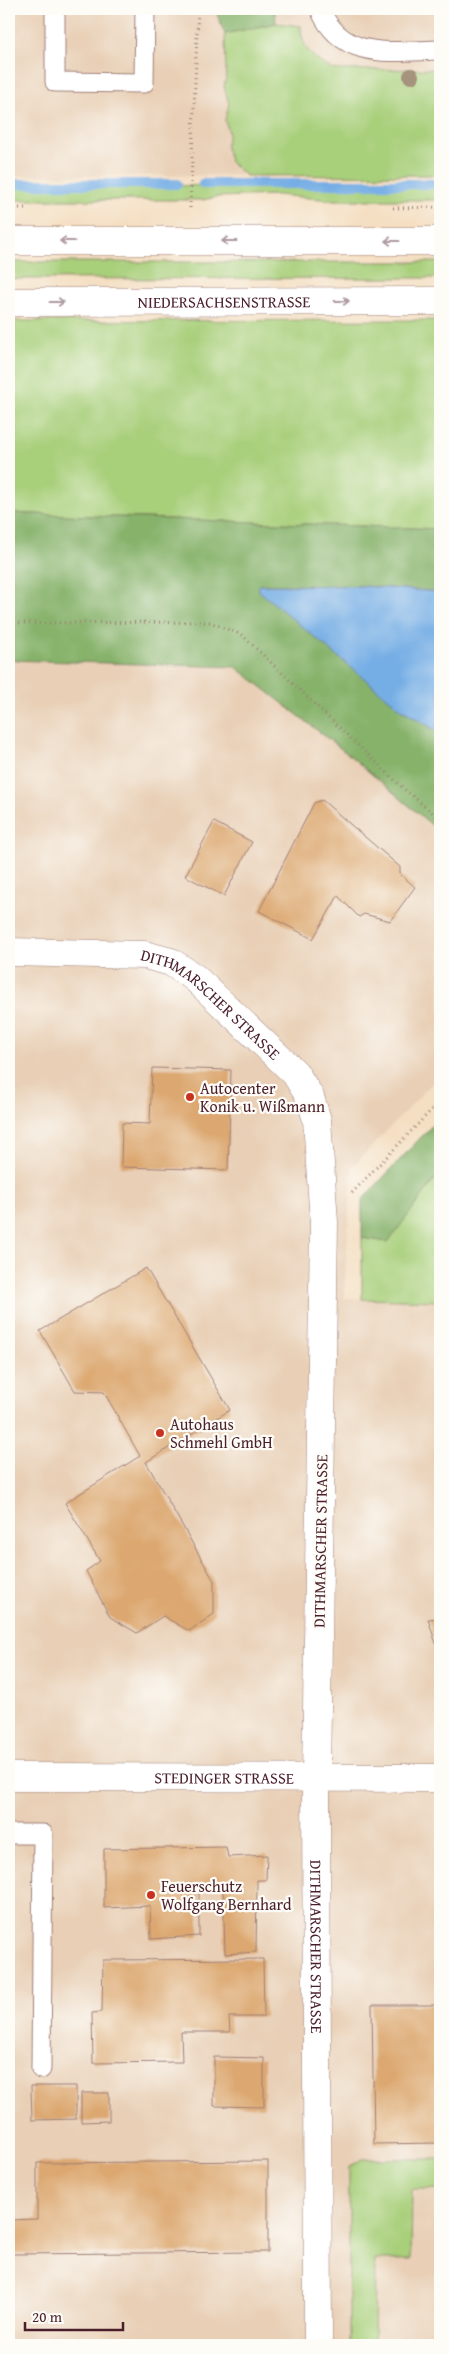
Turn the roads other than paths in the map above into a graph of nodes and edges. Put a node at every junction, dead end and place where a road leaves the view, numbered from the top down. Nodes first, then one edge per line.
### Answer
1 (56, 9) edge
2 (145, 9) edge
3 (320, 9) edge
4 (440, 50) edge
5 (9, 241) edge
6 (440, 241) edge
7 (440, 301) edge
8 (9, 302) edge
9 (9, 952) edge
10 (9, 1777) edge
11 (316, 1778) junction
12 (440, 1778) edge
13 (9, 1834) edge
14 (41, 2069) dead end
15 (318, 2345) edge

1 - 2 lane
3 - 4 lane
6 -> 5 street
8 -> 7 street, NIEDERSACHSENSTRASSE
9 - 11 street, DITHMARSCHER STRASSE
10 - 11 street, STEDINGER STRASSE
11 - 12 street, STEDINGER STRASSE
11 - 15 street, DITHMARSCHER STRASSE
13 - 14 lane

